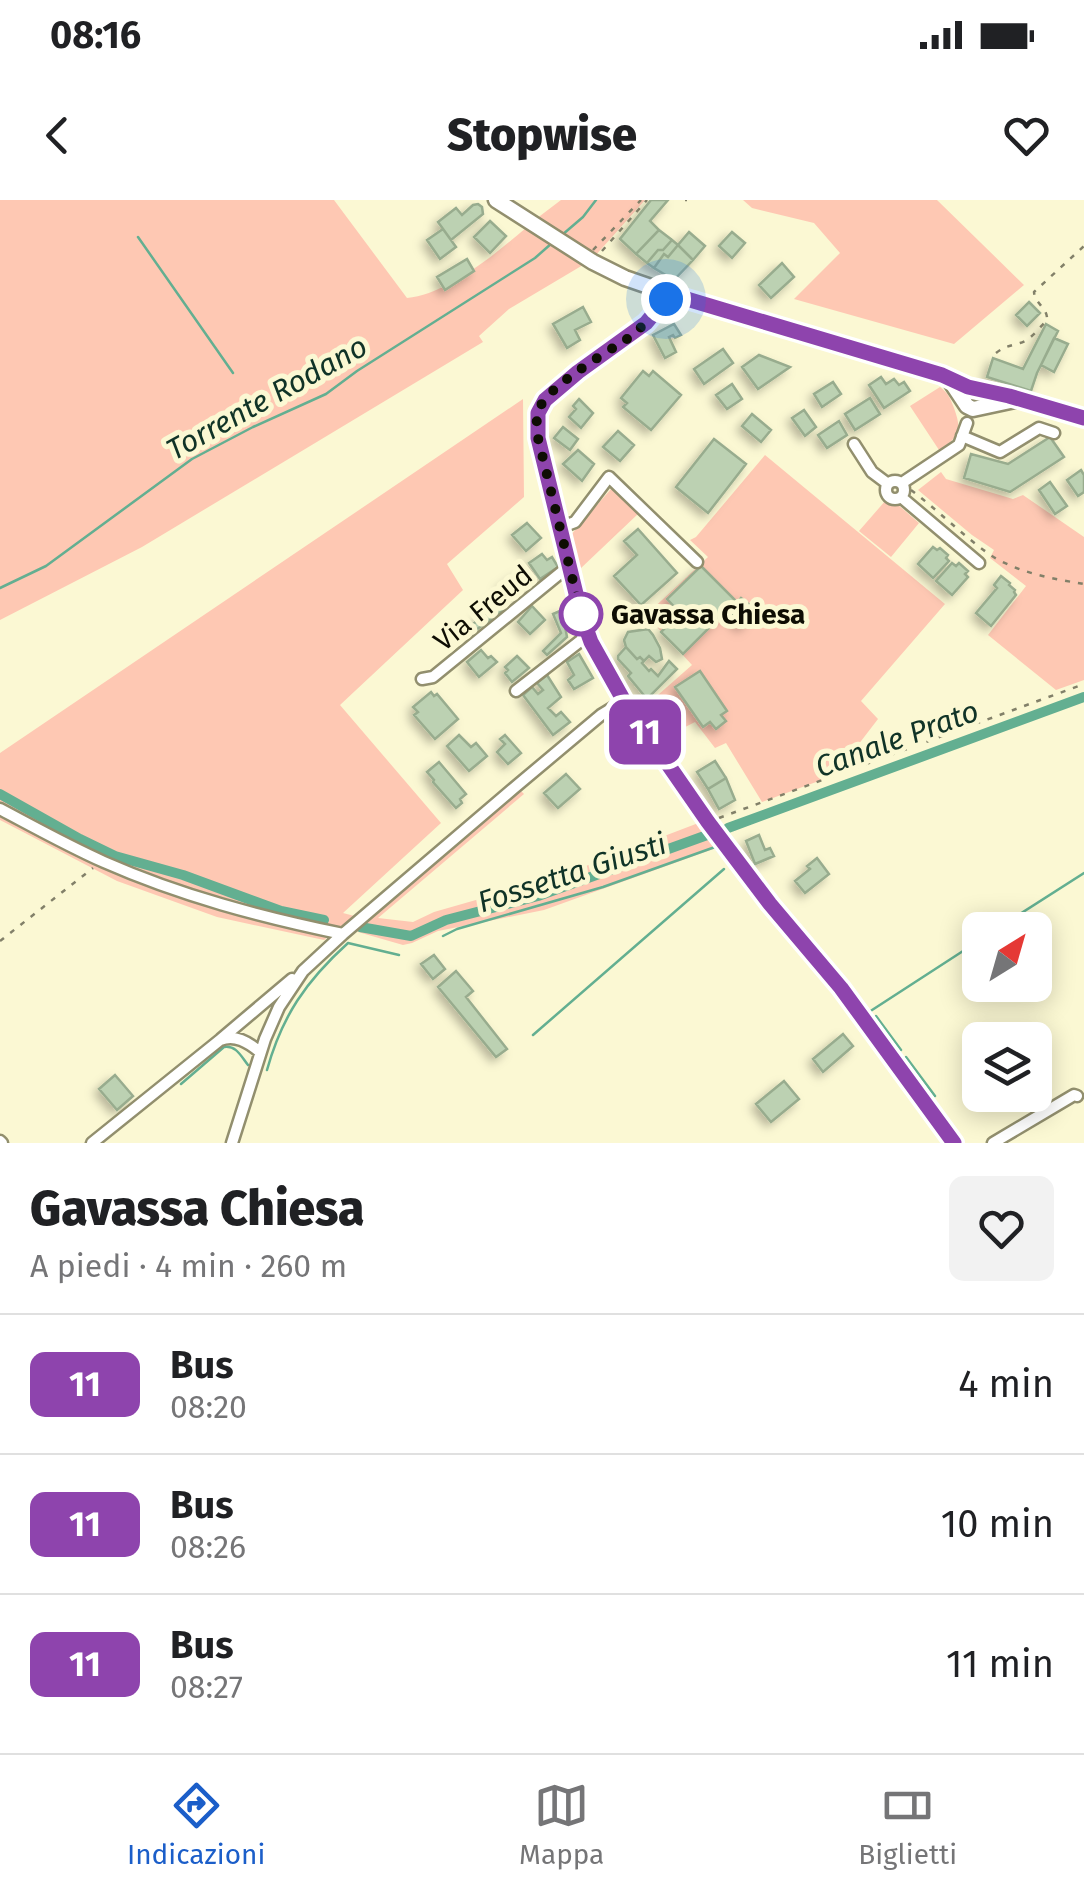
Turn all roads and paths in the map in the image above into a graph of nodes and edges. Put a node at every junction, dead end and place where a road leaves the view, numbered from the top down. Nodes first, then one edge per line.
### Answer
1 (496, 200) edge
2 (644, 200) edge
3 (1084, 246) edge
4 (595, 259) junction
5 (670, 294) junction
6 (996, 353) dead end
7 (974, 404) junction
8 (1084, 418) edge
9 (1054, 433) dead end
10 (962, 436) junction
11 (854, 444) dead end
12 (888, 484) junction
13 (902, 484) junction
14 (901, 497) junction
15 (560, 528) junction
16 (697, 562) dead end
17 (979, 563) dead end
18 (569, 566) junction
19 (1084, 584) edge
20 (588, 635) junction
21 (422, 679) dead end
22 (1084, 684) edge
23 (516, 691) dead end
24 (624, 701) junction
25 (678, 717) dead end
26 (650, 738) junction
27 (0, 808) edge
28 (716, 819) dead end
29 (102, 861) junction
30 (342, 934) junction
31 (0, 941) edge
32 (316, 959) junction
33 (220, 1040) junction
34 (260, 1052) junction
35 (1077, 1096) dead end
36 (92, 1143) edge
37 (232, 1143) edge
38 (954, 1143) edge
39 (993, 1143) edge

1 - 4 main road
2 - 4 path
3 - 6 path
4 - 5 main road
5 - 7 main road
5 - 15 street
7 - 8 main road
7 - 10 street
9 - 10 street
10 - 13 street
11 - 12 street
12 - 13 street
12 - 14 street
13 - 14 street
13 - 19 path
14 - 17 street
15 - 16 street
15 - 18 street
18 - 20 street
18 - 21 street, Via Freud
20 - 23 street
20 - 24 street
22 - 28 path
24 - 26 street
24 - 30 street
25 - 26 street
26 - 38 street
27 - 29 street
29 - 30 street
29 - 31 path
30 - 32 street
32 - 33 street
32 - 34 street
33 - 34 street
33 - 36 street
34 - 37 street
35 - 39 street

